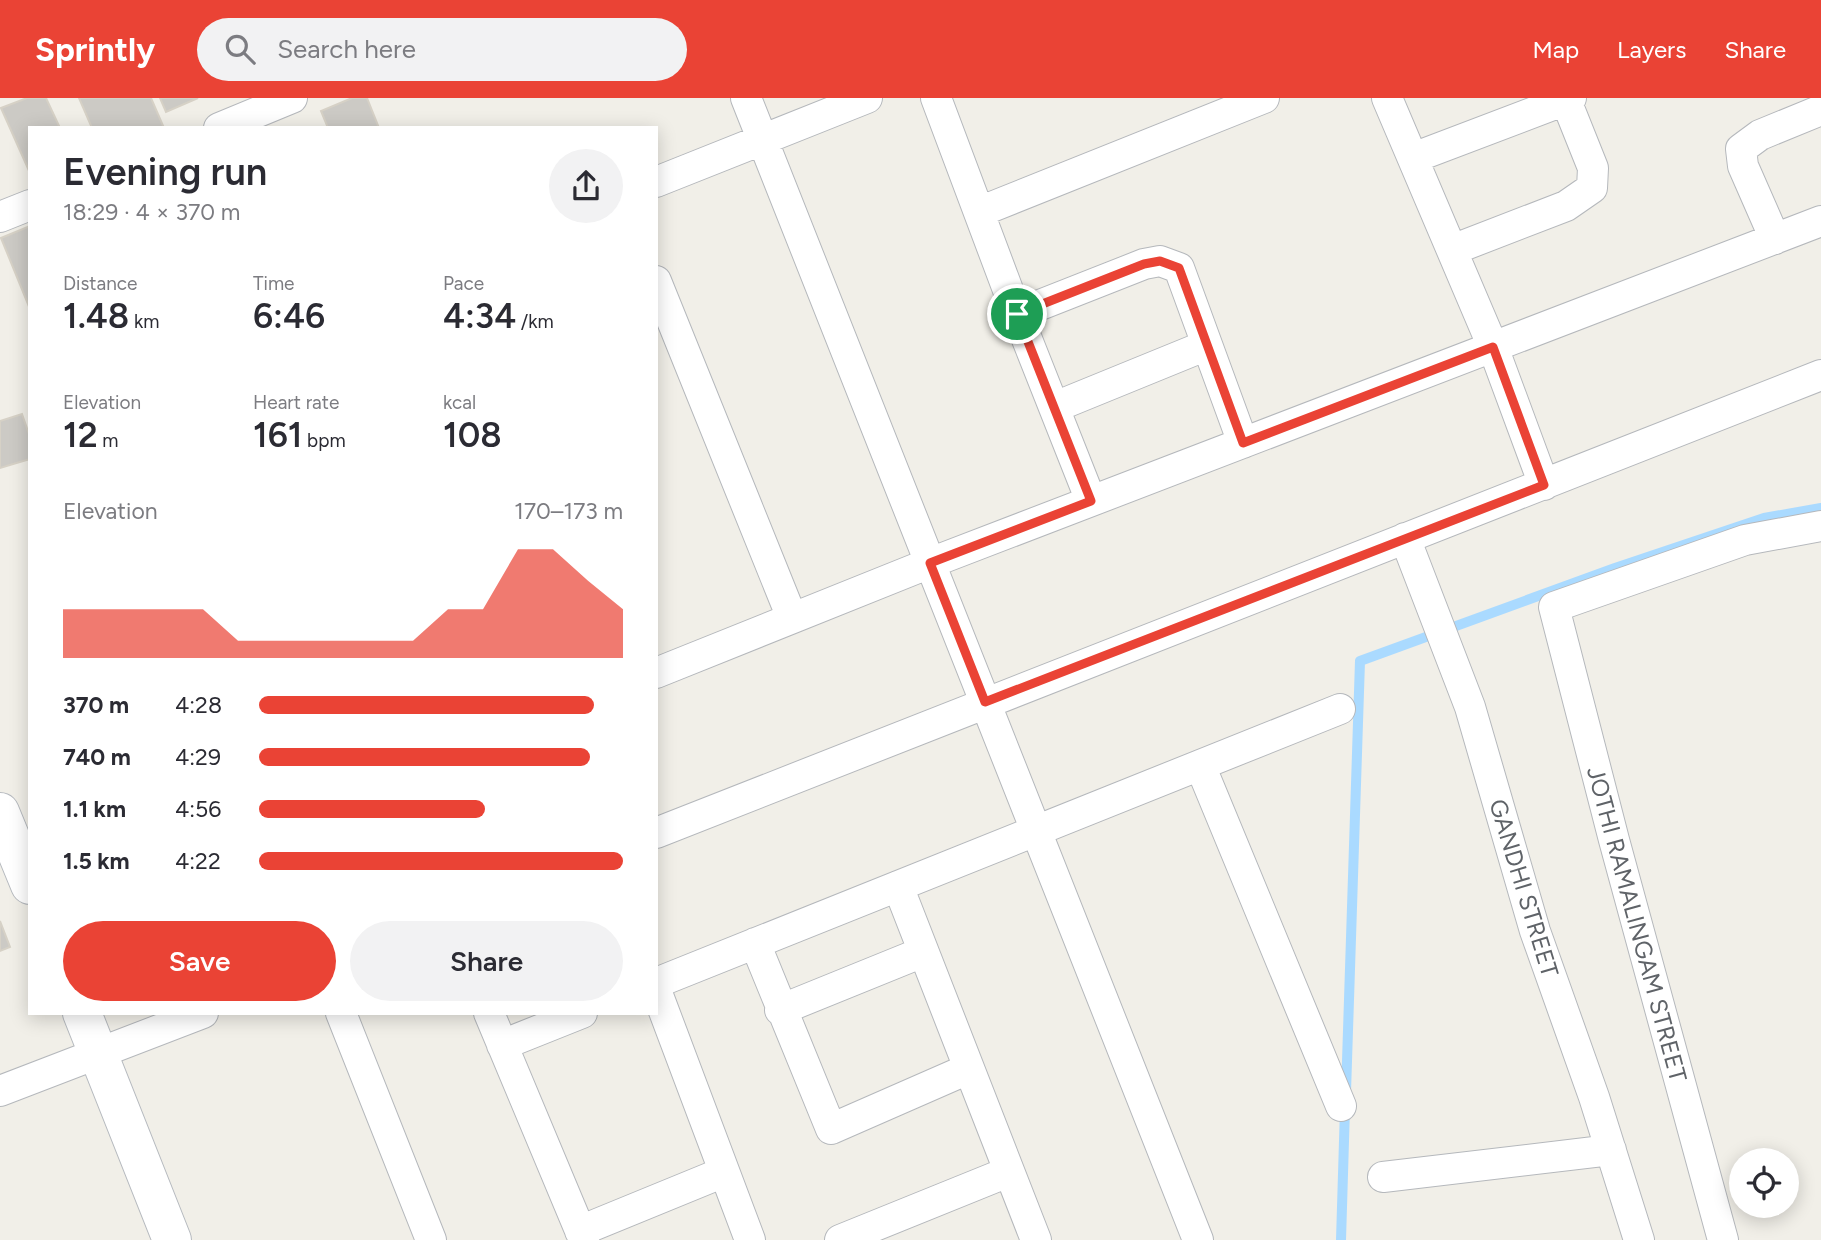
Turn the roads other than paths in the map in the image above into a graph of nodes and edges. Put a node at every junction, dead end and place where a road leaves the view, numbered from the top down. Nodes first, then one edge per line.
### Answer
1 (292, 98) edge
2 (746, 98) edge
3 (867, 98) edge
4 (936, 98) edge
5 (1264, 98) edge
6 (1387, 98) edge
7 (1568, 99) edge
8 (1821, 110) edge
9 (224, 126) edge
10 (763, 141) junction
11 (1413, 158) junction
12 (658, 181) edge
13 (28, 206) edge
14 (979, 212) junction
15 (0, 217) edge
16 (1821, 221) edge
17 (1774, 239) junction
18 (1452, 250) junction
19 (658, 286) edge
20 (1017, 314) junction
21 (1207, 345) junction
22 (1493, 347) junction
23 (1821, 375) edge
24 (1055, 407) junction
25 (1243, 443) junction
26 (1544, 485) junction
27 (1091, 501) junction
28 (1821, 527) edge
29 (1405, 538) junction
30 (930, 563) junction
31 (792, 618) junction
32 (658, 672) edge
33 (985, 702) junction
34 (1340, 709) dead end
35 (1200, 765) junction
36 (0, 812) edge
37 (1036, 829) junction
38 (658, 832) edge
39 (28, 880) edge
40 (898, 886) junction
41 (755, 943) junction
42 (923, 952) junction
43 (658, 983) edge
44 (658, 995) edge
45 (780, 1010) junction
46 (83, 1015) edge
47 (198, 1015) edge
48 (342, 1015) edge
49 (490, 1015) edge
50 (577, 1015) edge
51 (502, 1045) junction
52 (99, 1054) junction
53 (968, 1069) junction
54 (0, 1091) edge
55 (1340, 1106) dead end
56 (1611, 1150) junction
57 (724, 1172) junction
58 (1008, 1172) junction
59 (1383, 1177) dead end
60 (582, 1236) edge
61 (172, 1240) edge
62 (431, 1240) edge
63 (750, 1240) edge
64 (841, 1240) edge
65 (1036, 1240) edge
66 (1198, 1240) edge
67 (1639, 1240) edge
68 (1723, 1240) edge

1 - 9 street
2 - 10 street
3 - 10 street
4 - 14 street
5 - 14 street
6 - 11 street
7 - 11 street
7 - 18 street
8 - 17 street
10 - 12 street
10 - 30 street
11 - 18 street
13 - 15 street
14 - 20 street
16 - 17 street
17 - 22 street
18 - 22 street
19 - 31 street
20 - 21 street
20 - 24 street
21 - 24 street
21 - 25 street
22 - 25 street
22 - 26 street
23 - 26 street
24 - 27 street
25 - 27 street
26 - 29 street
27 - 30 street
28 - 68 street, JOTHI RAMALINGAM STREET
29 - 33 street
29 - 56 street, GANDHI STREET
30 - 31 street
30 - 33 street
31 - 32 street
33 - 37 street
33 - 38 street
34 - 35 street
35 - 37 street
35 - 55 street
36 - 39 street
37 - 40 street
37 - 66 street
40 - 41 street
40 - 42 street
41 - 43 street
41 - 45 street
42 - 45 street
42 - 53 street
44 - 57 street
45 - 53 street
46 - 52 street
47 - 52 street
48 - 62 street
49 - 51 street
50 - 51 street
51 - 60 street
52 - 54 street
52 - 61 street
53 - 58 street
56 - 59 street
56 - 67 street, GANDHI STREET
57 - 60 street
57 - 63 street
58 - 64 street
58 - 65 street

